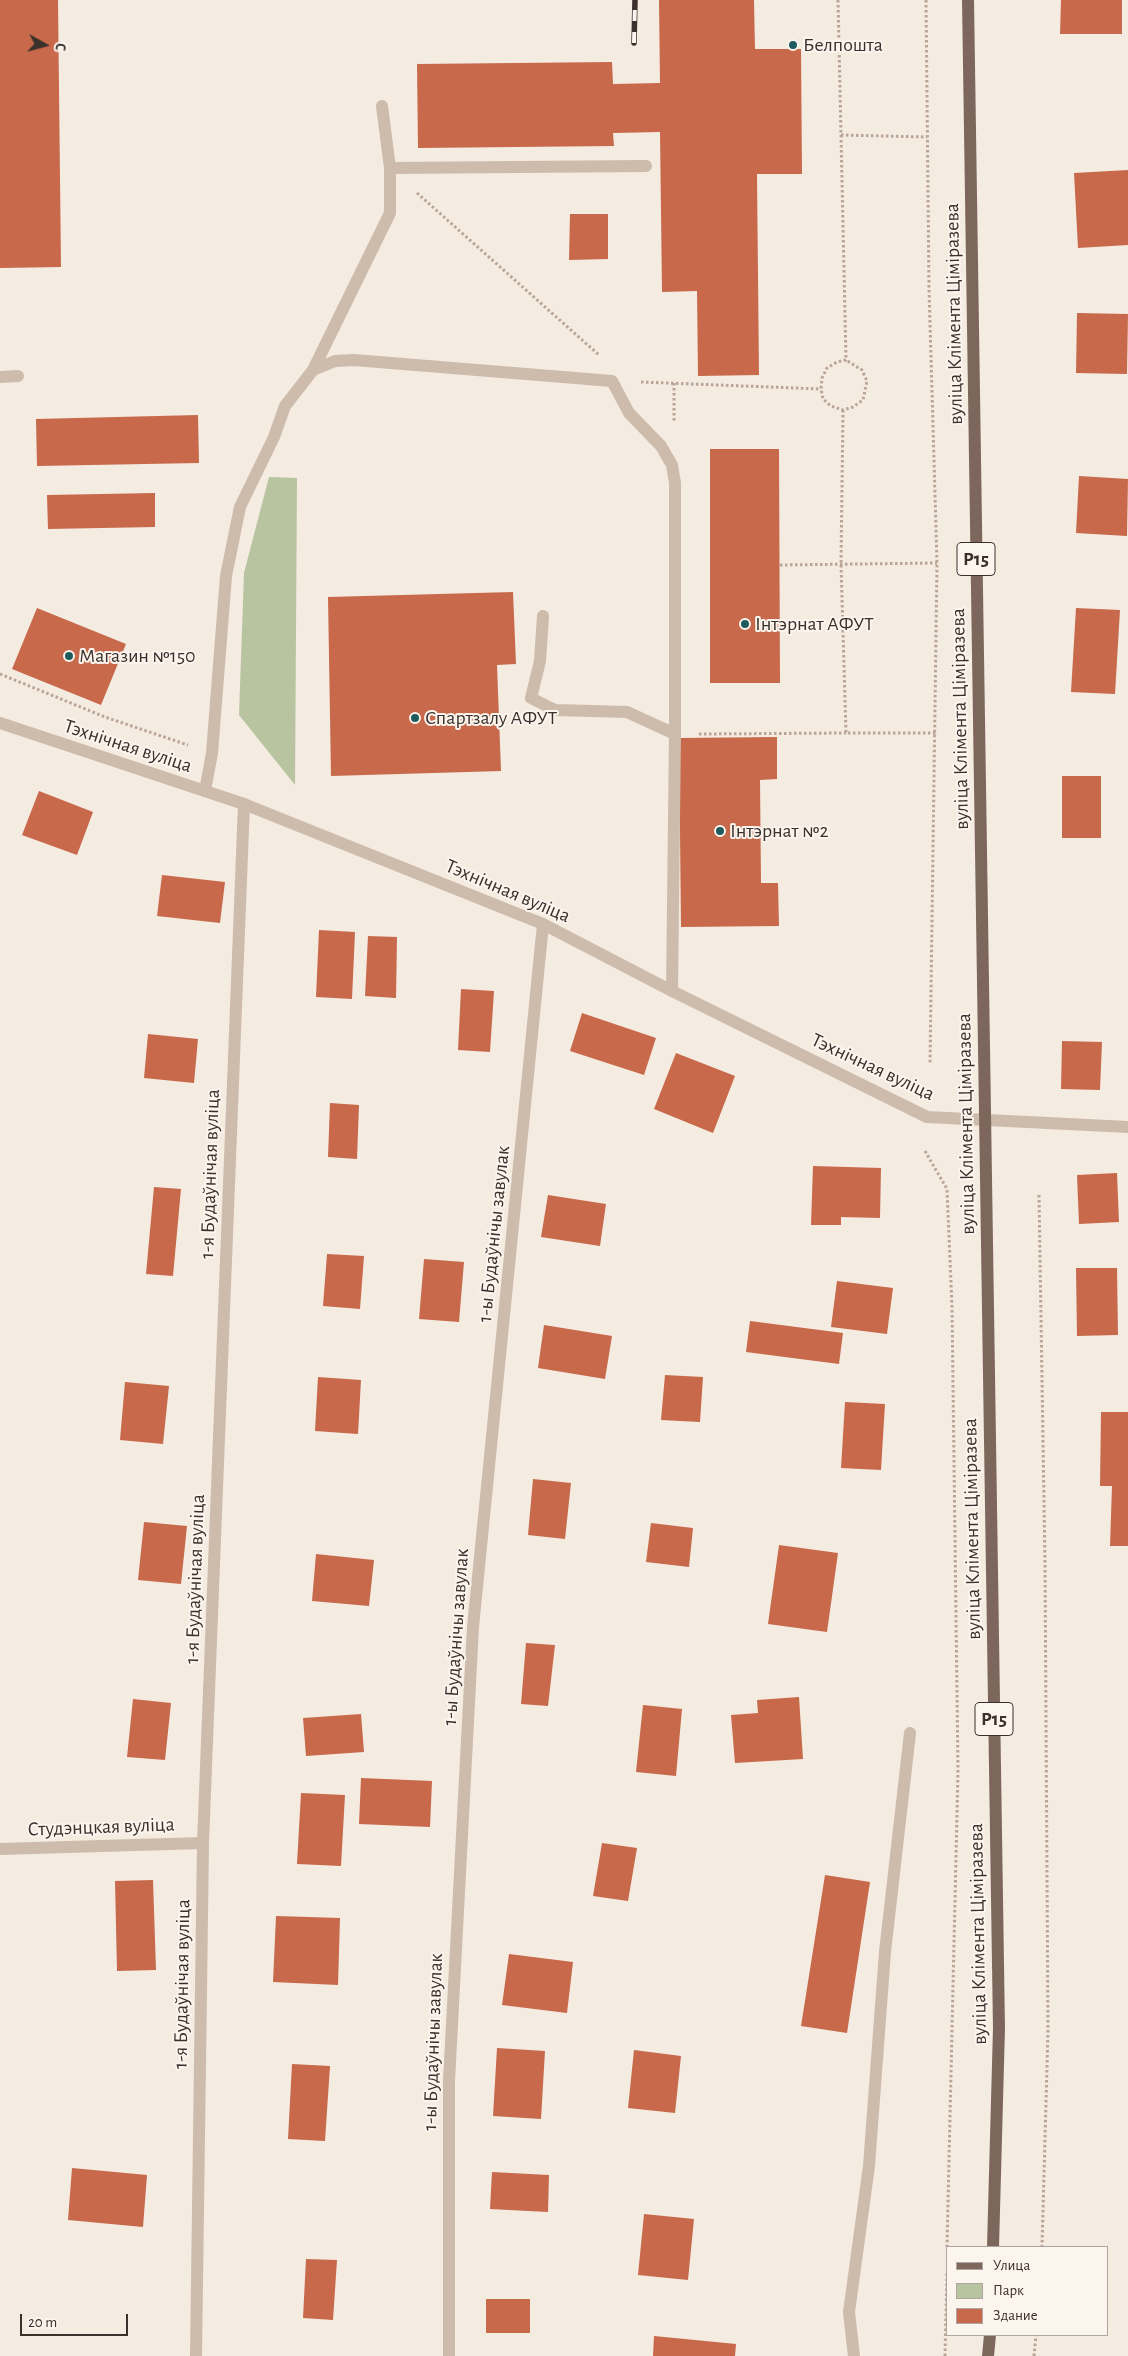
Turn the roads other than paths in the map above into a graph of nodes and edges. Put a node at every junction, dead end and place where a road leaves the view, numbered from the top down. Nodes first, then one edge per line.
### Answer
1 (968, 0) edge
2 (382, 106) dead end
3 (646, 166) dead end
4 (390, 168) junction
5 (313, 370) junction
6 (18, 376) dead end
7 (0, 377) edge
8 (543, 616) dead end
9 (0, 723) edge
10 (676, 734) junction
11 (205, 791) junction
12 (244, 804) junction
13 (544, 924) junction
14 (672, 991) junction
15 (986, 1118) junction
16 (1128, 1127) edge
17 (910, 1732) dead end
18 (203, 1843) junction
19 (0, 1849) edge
20 (993, 2246) edge
21 (990, 2336) edge
22 (196, 2356) edge
23 (449, 2356) edge
24 (854, 2356) edge
25 (988, 2356) edge

1 - 15 main road, вуліца Клімента Ціміразева / Р15
2 - 4 street
3 - 4 street
4 - 5 street
5 - 10 street
5 - 11 street
6 - 7 street
8 - 10 street
9 - 11 street, Тэхнічная вуліца
10 - 14 street
11 - 12 street, Тэхнічная вуліца
12 - 13 street, Тэхнічная вуліца
12 - 18 street, 1-я Будаўнічая вуліца
13 - 14 street, Тэхнічная вуліца
13 - 23 street, 1-ы Будаўнічы завулак
14 - 15 street, Тэхнічная вуліца
15 - 16 street, Тэхнічная вуліца
15 - 20 main road, вуліца Клімента Ціміразева / Р15
17 - 24 street
18 - 19 street, Студэнцкая вуліца
18 - 22 street, 1-я Будаўнічая вуліца
21 - 25 main road

